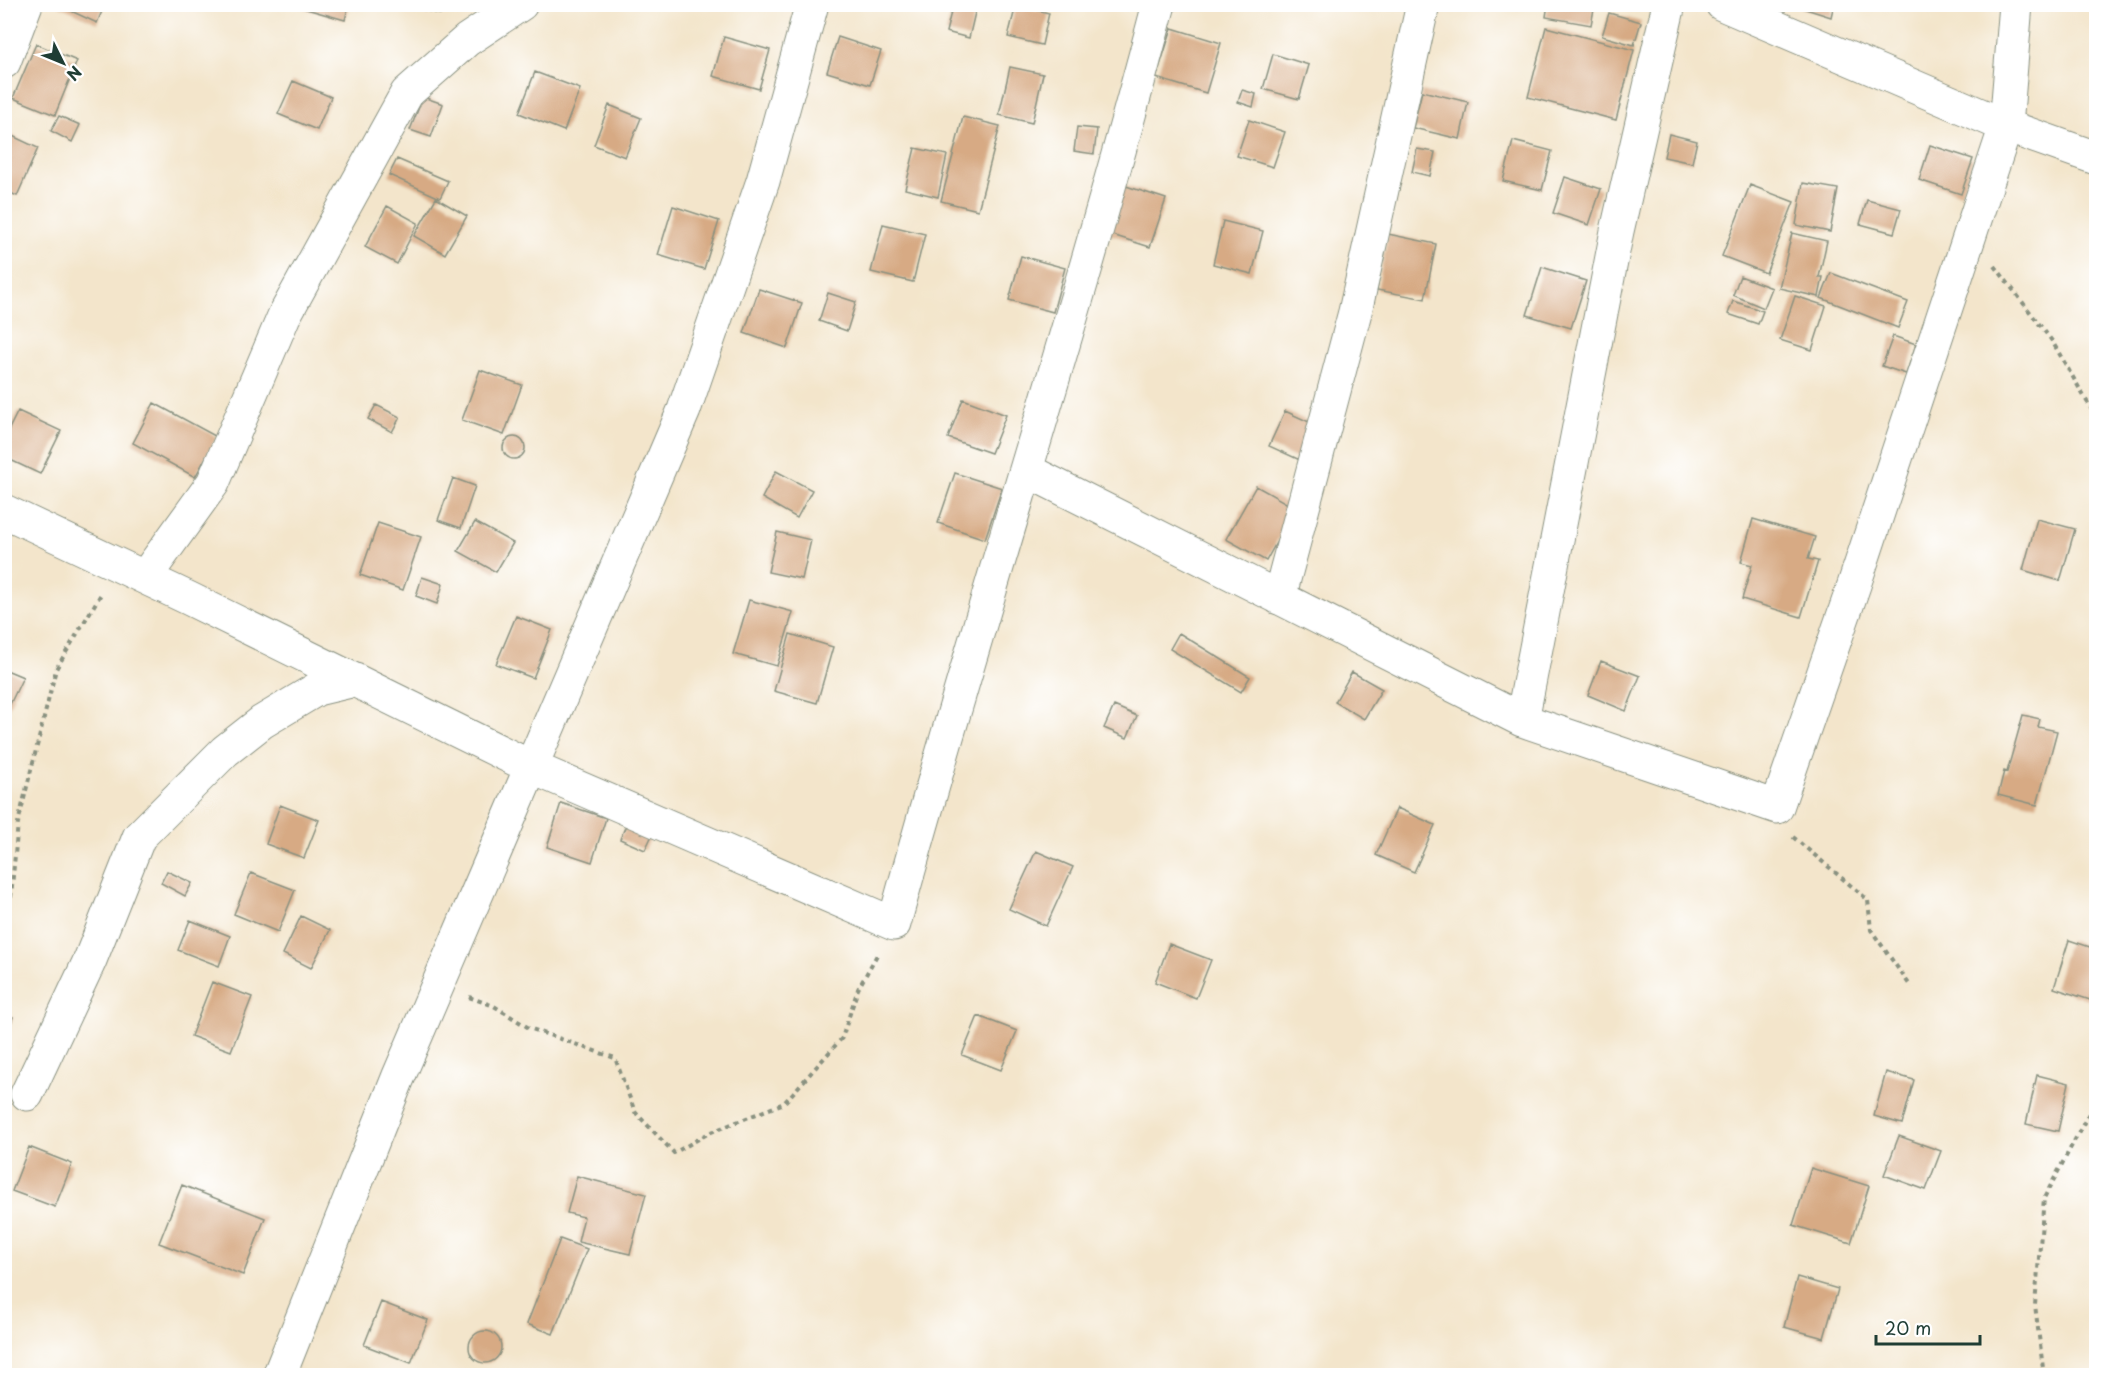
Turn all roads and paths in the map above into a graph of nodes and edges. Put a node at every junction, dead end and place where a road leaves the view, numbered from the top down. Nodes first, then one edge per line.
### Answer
1 (26, 4) edge
2 (521, 4) edge
3 (812, 4) edge
4 (1159, 4) edge
5 (1423, 4) edge
6 (1669, 4) edge
7 (1722, 4) edge
8 (2016, 4) edge
9 (4, 62) edge
10 (2006, 126) junction
11 (2097, 158) edge
12 (1994, 265) dead end
13 (2097, 417) edge
14 (1026, 470) junction
15 (4, 512) edge
16 (114, 563) junction
17 (146, 578) junction
18 (1279, 598) junction
19 (355, 681) junction
20 (1522, 720) junction
21 (531, 767) junction
22 (1777, 807) junction
23 (4, 914) edge
24 (894, 924) junction
25 (1909, 984) dead end
26 (437, 987) junction
27 (27, 1094) dead end
28 (2097, 1100) edge
29 (279, 1376) edge
30 (2044, 1376) edge

1 - 9 street
2 - 17 street
3 - 21 street
4 - 14 street
5 - 18 street
6 - 20 street
7 - 10 street
8 - 10 street
10 - 11 street
10 - 22 street
12 - 13 path
14 - 18 street
14 - 24 street
15 - 16 street
16 - 17 street
16 - 23 path
17 - 19 street
18 - 20 street
19 - 21 street
19 - 27 street
20 - 22 street
21 - 24 street
21 - 26 street
22 - 25 path
24 - 26 path
26 - 29 street
28 - 30 path

